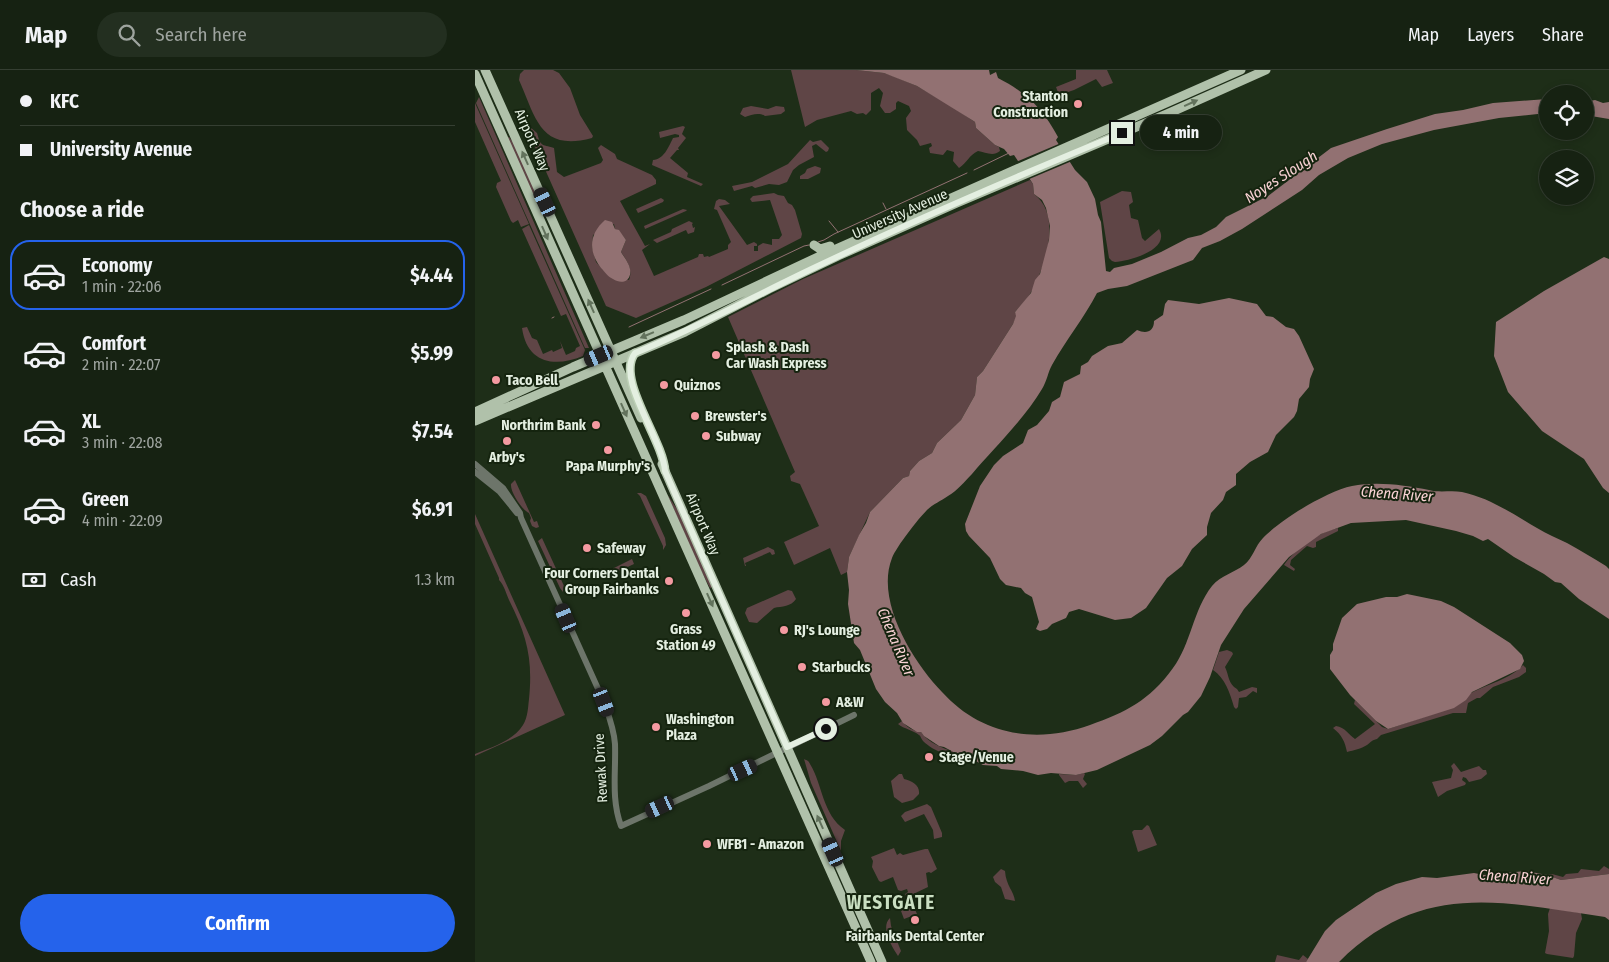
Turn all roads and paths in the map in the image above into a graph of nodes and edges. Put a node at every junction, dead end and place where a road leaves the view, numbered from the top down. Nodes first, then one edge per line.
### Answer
1 (1241, 70) edge
2 (1266, 70) edge
3 (475, 74) edge
4 (487, 74) edge
5 (477, 86) edge
6 (1080, 146) junction
7 (1011, 176) junction
8 (868, 234) junction
9 (815, 245) dead end
10 (611, 351) junction
11 (635, 353) junction
12 (599, 356) junction
13 (615, 361) junction
14 (604, 366) junction
15 (475, 412) edge
16 (475, 421) edge
17 (475, 464) edge
18 (665, 471) junction
19 (475, 472) edge
20 (521, 518) junction
21 (854, 715) dead end
22 (782, 749) junction
23 (871, 962) edge
24 (882, 962) edge

1 - 6 main road, University Avenue
6 -> 2 main road, University Avenue
3 - 5 main road, Airport Way
4 - 5 street
10 -> 4 main road, Airport Way
5 -> 12 main road, Airport Way
6 - 7 main road, University Avenue
7 - 8 main road, University Avenue
7 - 11 main road, University Avenue
8 - 9 main road
8 -> 10 main road, University Avenue
10 - 12 main road, University Avenue
10 - 13 main road, Airport Way
11 - 13 main road, University Avenue
11 - 18 highway
12 - 14 main road, Airport Way
12 - 15 main road, University Avenue
13 - 14 main road, University Avenue
13 - 18 main road, Airport Way
14 - 16 main road, University Avenue
14 -> 22 main road, Airport Way
17 - 20 street, Rewak Drive
18 - 22 main road, Airport Way
19 - 20 street, Rewak Drive
20 - 22 street, Rewak Drive
21 - 22 street
22 - 23 main road, Airport Way
24 -> 22 main road, Airport Way

